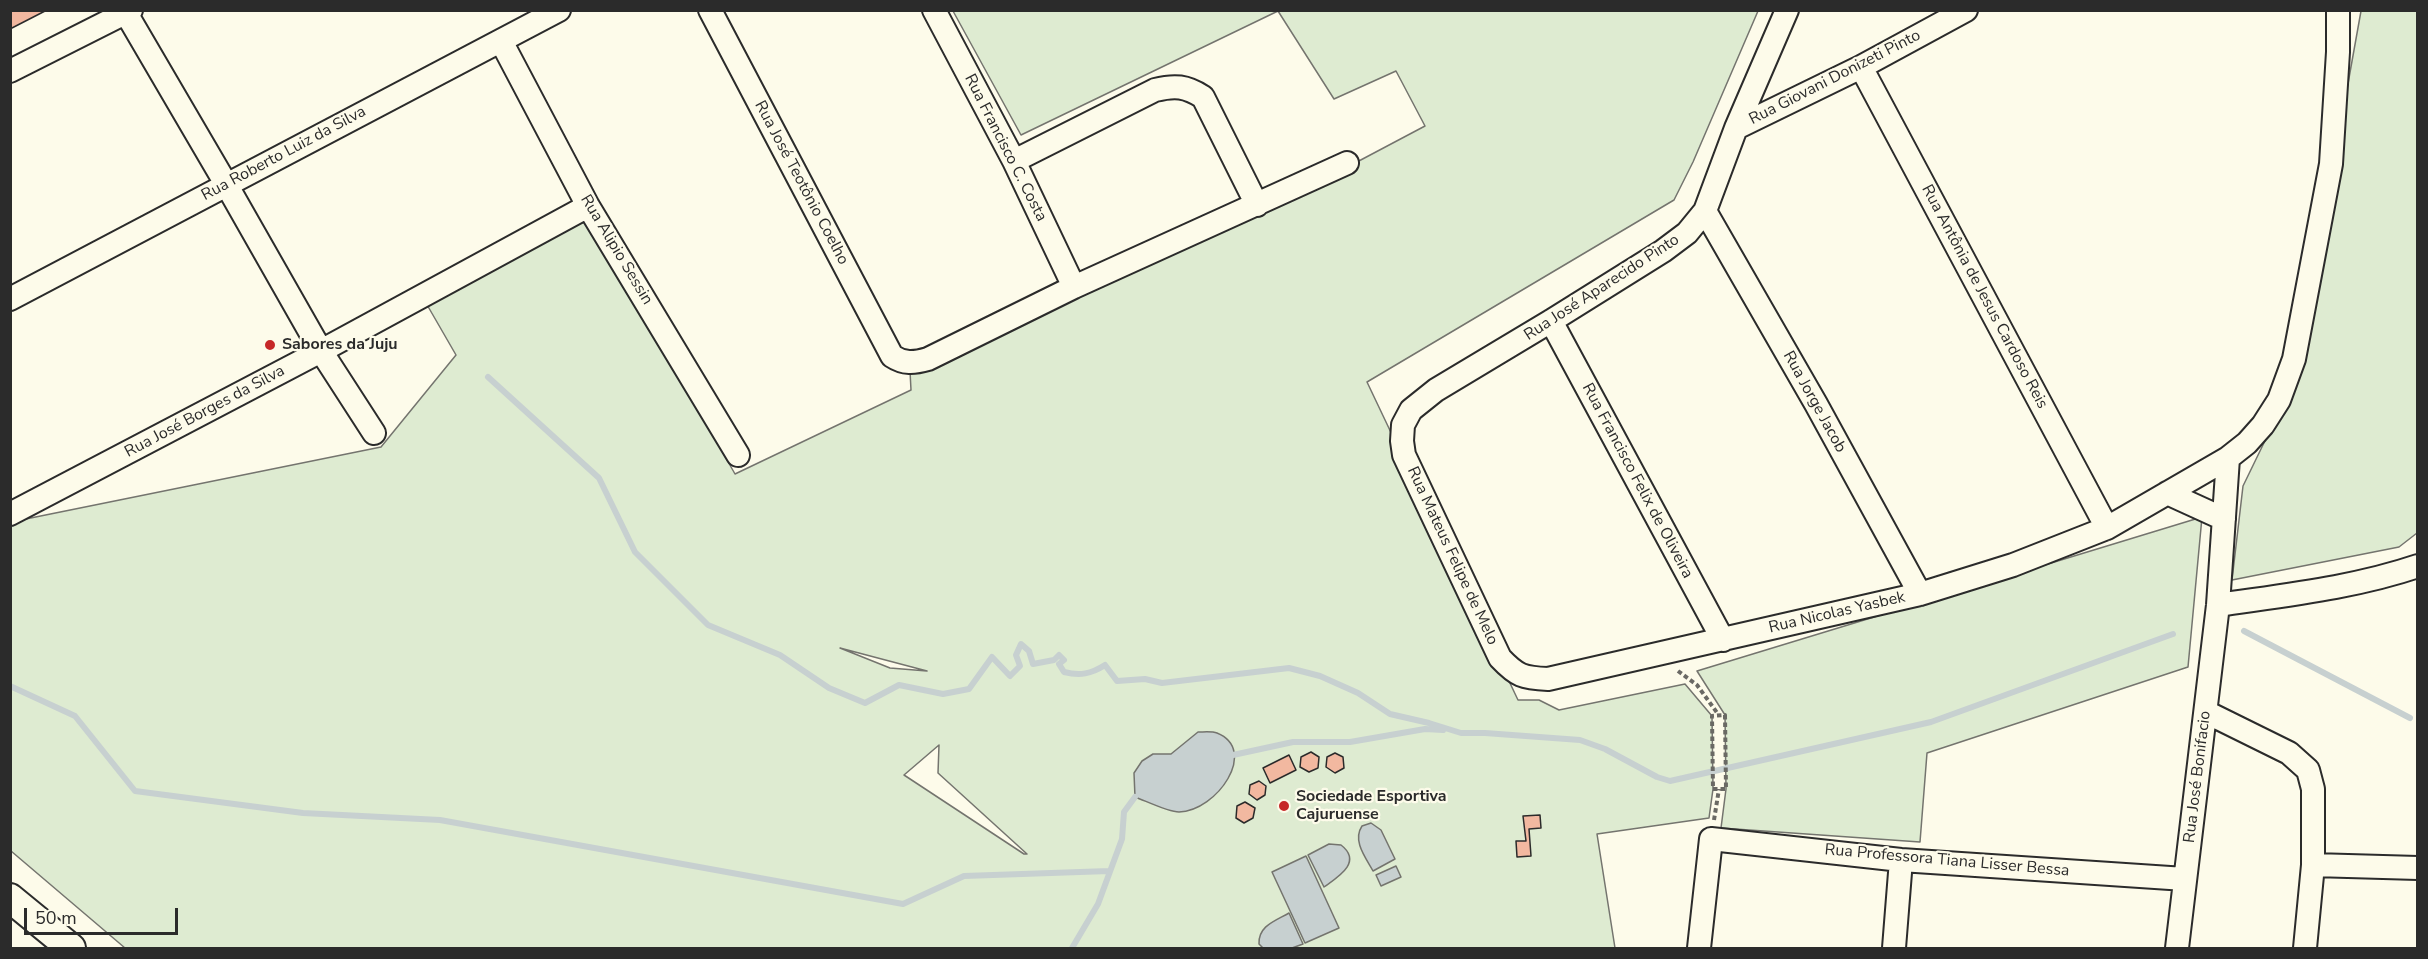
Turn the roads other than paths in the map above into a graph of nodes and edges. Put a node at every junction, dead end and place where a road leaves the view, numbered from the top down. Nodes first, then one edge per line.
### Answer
1 (560, 10) edge
2 (710, 10) edge
3 (934, 10) edge
4 (1787, 10) edge
5 (1966, 10) edge
6 (2338, 10) edge
7 (128, 12) edge
8 (501, 41) junction
9 (1861, 67) junction
10 (10, 71) edge
11 (1736, 128) junction
12 (1014, 161) junction
13 (1347, 163) dead end
14 (226, 184) junction
15 (1257, 205) junction
16 (588, 206) junction
17 (1705, 211) junction
18 (1074, 287) junction
19 (10, 299) edge
20 (1551, 321) junction
21 (321, 351) junction
22 (374, 433) dead end
23 (1404, 454) joint
24 (738, 455) dead end
25 (2228, 458) junction
26 (2167, 493) junction
27 (10, 514) edge
28 (2224, 519) junction
29 (2107, 528) junction
30 (2418, 566) edge
31 (1920, 594) junction
32 (2217, 605) junction
33 (1723, 640) junction
34 (1500, 658) joint
35 (2206, 712) junction
36 (1901, 860) junction
37 (2313, 865) junction
38 (2418, 868) edge
39 (2185, 879) junction
40 (10, 898) edge
41 (71, 948) edge
42 (1699, 948) edge
43 (1894, 948) edge
44 (2177, 948) edge
45 (2305, 948) edge

1 - 8 street, Rua Roberto Luiz da Silva
2 - 18 street, Rua José Teotônio Coelho
3 - 12 street, Rua Francisco C. Costa
4 - 11 street, Rua José Aparecido Pinto
5 - 9 street, Rua Giovani Donizeti Pinto
6 - 25 street, Rua Nicolas Yasbek
7 - 10 street
7 - 14 street
8 - 14 street, Rua Roberto Luiz da Silva
8 - 16 street, Rua Alipio Sessin
9 - 11 street, Rua Giovani Donizeti Pinto
9 - 29 street, Rua Antônia de Jesus Cardoso Reis
11 - 17 street, Rua José Aparecido Pinto
12 - 15 street
12 - 18 street, Rua Francisco C. Costa
13 - 15 street
14 - 19 street, Rua Roberto Luiz da Silva
14 - 21 street
15 - 18 street
16 - 21 street, Rua José Borges da Silva
16 - 24 street, Rua Alipio Sessin
17 - 20 street, Rua José Aparecido Pinto
17 - 31 street, Rua Jorge Jacob
20 - 23 street, Rua José Aparecido Pinto
20 - 33 street, Rua Francisco Felix de Oliveira
21 - 22 street
21 - 27 street, Rua José Borges da Silva
23 - 34 street, Rua Mateus Felipe de Melo
25 - 26 street, Rua Nicolas Yasbek
25 - 28 street, Rua José Bonifacio
26 - 28 street
26 - 29 street, Rua Nicolas Yasbek
28 - 32 street, Rua José Bonifacio
29 - 31 street, Rua Nicolas Yasbek
30 - 32 street
31 - 33 street, Rua Nicolas Yasbek
32 - 35 street, Rua José Bonifacio
33 - 34 street, Rua Nicolas Yasbek
35 - 37 street
35 - 39 street, Rua José Bonifacio
36 - 39 street, Rua Professora Tiana Lisser Bessa
36 - 42 street, Rua Professora Tiana Lisser Bessa
36 - 43 street
37 - 38 street
37 - 45 street
39 - 44 street, Rua José Bonifacio
40 - 41 main road

